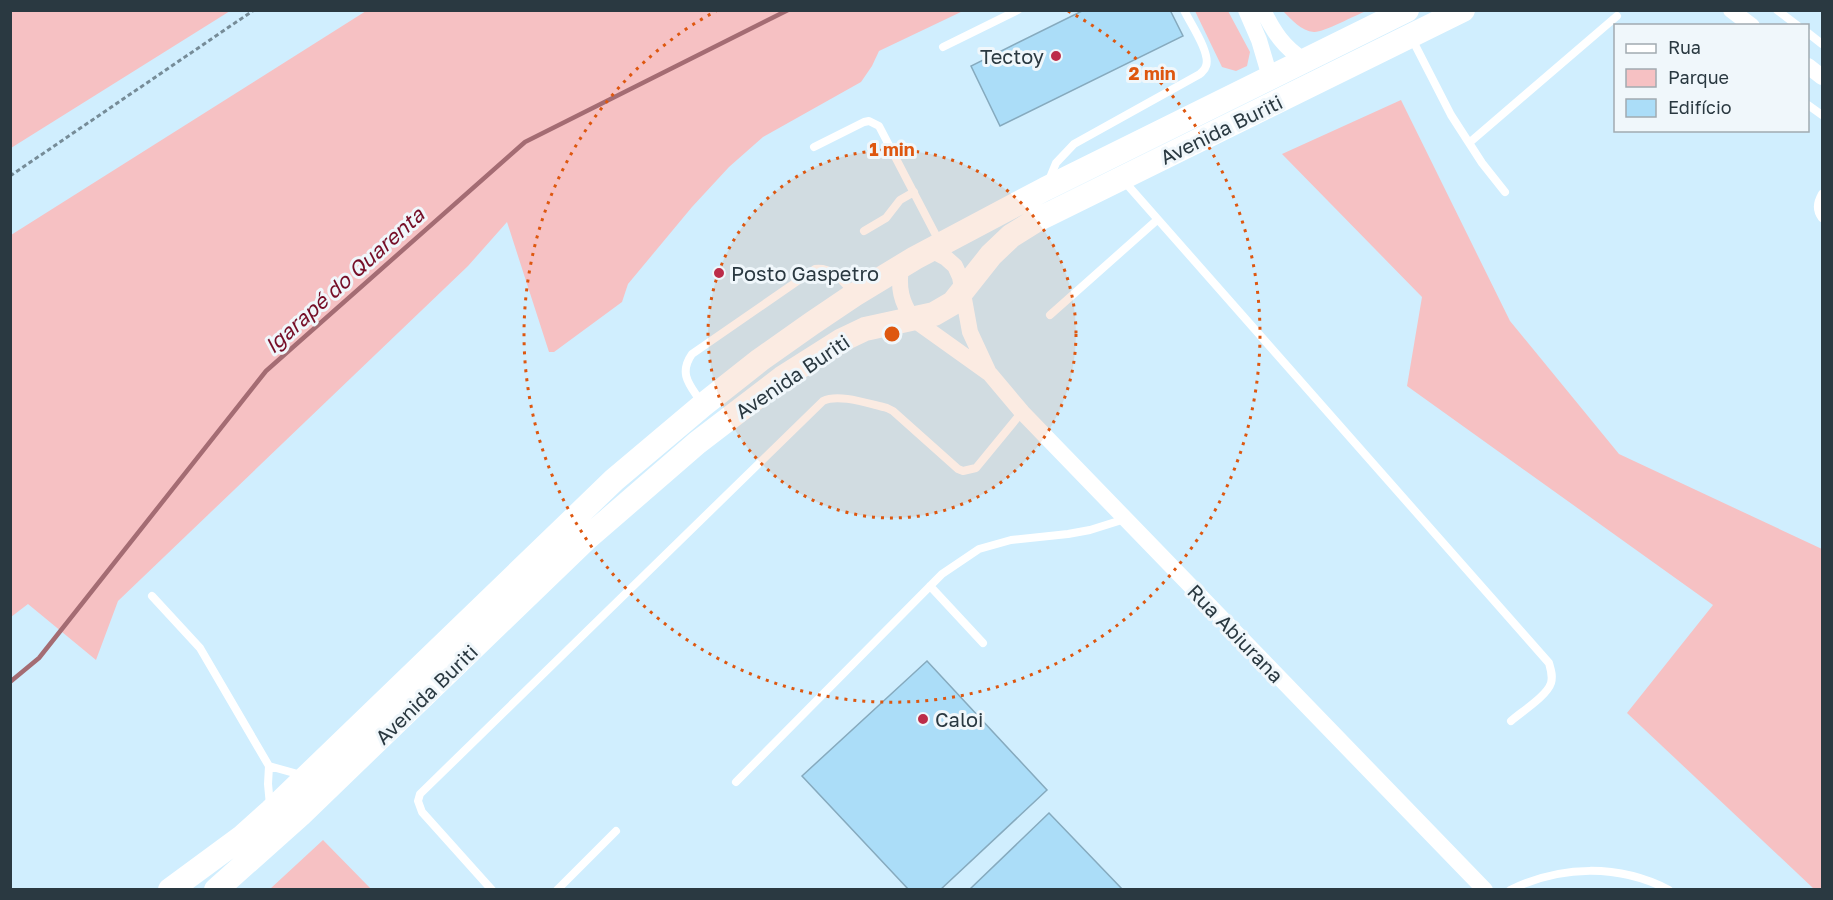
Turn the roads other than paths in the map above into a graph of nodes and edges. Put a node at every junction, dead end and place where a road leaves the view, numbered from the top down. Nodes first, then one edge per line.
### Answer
1 (1018, 10) edge
2 (1184, 10) edge
3 (1245, 10) edge
4 (1263, 10) edge
5 (1407, 10) edge
6 (1463, 10) edge
7 (1731, 10) edge
8 (1777, 10) edge
9 (1617, 16) dead end
10 (1749, 24) edge
11 (1795, 24) edge
12 (1809, 34) edge
13 (1410, 36) junction
14 (1822, 44) edge
15 (943, 47) dead end
16 (1304, 60) junction
17 (1809, 67) edge
18 (1270, 77) junction
19 (1822, 77) edge
20 (1809, 106) edge
21 (1822, 115) edge
22 (1469, 143) junction
23 (814, 147) dead end
24 (1121, 178) junction
25 (1045, 189) junction
26 (914, 192) junction
27 (1505, 192) dead end
28 (1822, 194) edge
29 (1822, 218) edge
30 (1157, 220) junction
31 (864, 231) dead end
32 (936, 247) junction
33 (901, 267) junction
34 (964, 292) junction
35 (854, 295) junction
36 (1050, 315) dead end
37 (912, 320) junction
38 (990, 374) junction
39 (704, 405) junction
40 (1022, 412) junction
41 (1125, 519) junction
42 (930, 586) junction
43 (152, 596) dead end
44 (982, 643) dead end
45 (1511, 721) dead end
46 (269, 766) junction
47 (308, 777) junction
48 (736, 782) dead end
49 (271, 811) junction
50 (616, 831) dead end
51 (170, 890) edge
52 (216, 890) edge
53 (492, 890) edge
54 (557, 890) edge
55 (1485, 890) edge
56 (1510, 890) edge
57 (1669, 890) edge

1 - 15 lane
2 - 25 lane
3 - 18 street
4 - 16 street
5 - 16 main road, Avenida Buriti
6 - 13 main road, Avenida Buriti
7 - 10 street
8 - 11 lane
9 - 22 lane
12 - 14 lane
13 - 22 lane
13 - 24 main road, Avenida Buriti
16 - 18 main road, Avenida Buriti
17 - 19 street
18 - 25 main road, Avenida Buriti
20 - 21 lane
22 - 27 lane
23 - 26 lane
24 - 30 lane
24 - 34 main road, Avenida Buriti
25 - 32 main road, Avenida Buriti
26 - 31 lane
26 - 32 lane
28 - 29 lane
30 - 36 lane
30 - 45 lane
32 - 33 main road, Avenida Buriti
32 - 34 street, Rua Abiurana
33 - 35 main road, Avenida Buriti
33 - 37 street
34 - 37 main road, Avenida Buriti
34 - 38 street, Rua Abiurana
35 - 39 main road, Avenida Buriti
35 - 39 lane
37 - 38 street, Rua Abiurana
37 - 52 main road, Avenida Buriti
38 - 40 street, Rua Abiurana
39 - 47 main road, Avenida Buriti
40 - 41 street, Rua Abiurana
40 - 53 lane
41 - 42 lane
41 - 55 street, Rua Abiurana
42 - 44 lane
42 - 48 lane
43 - 46 lane
46 - 47 lane
46 - 49 lane
47 - 49 main road, Avenida Buriti
49 - 51 main road, Avenida Buriti
50 - 54 lane
56 - 57 lane

